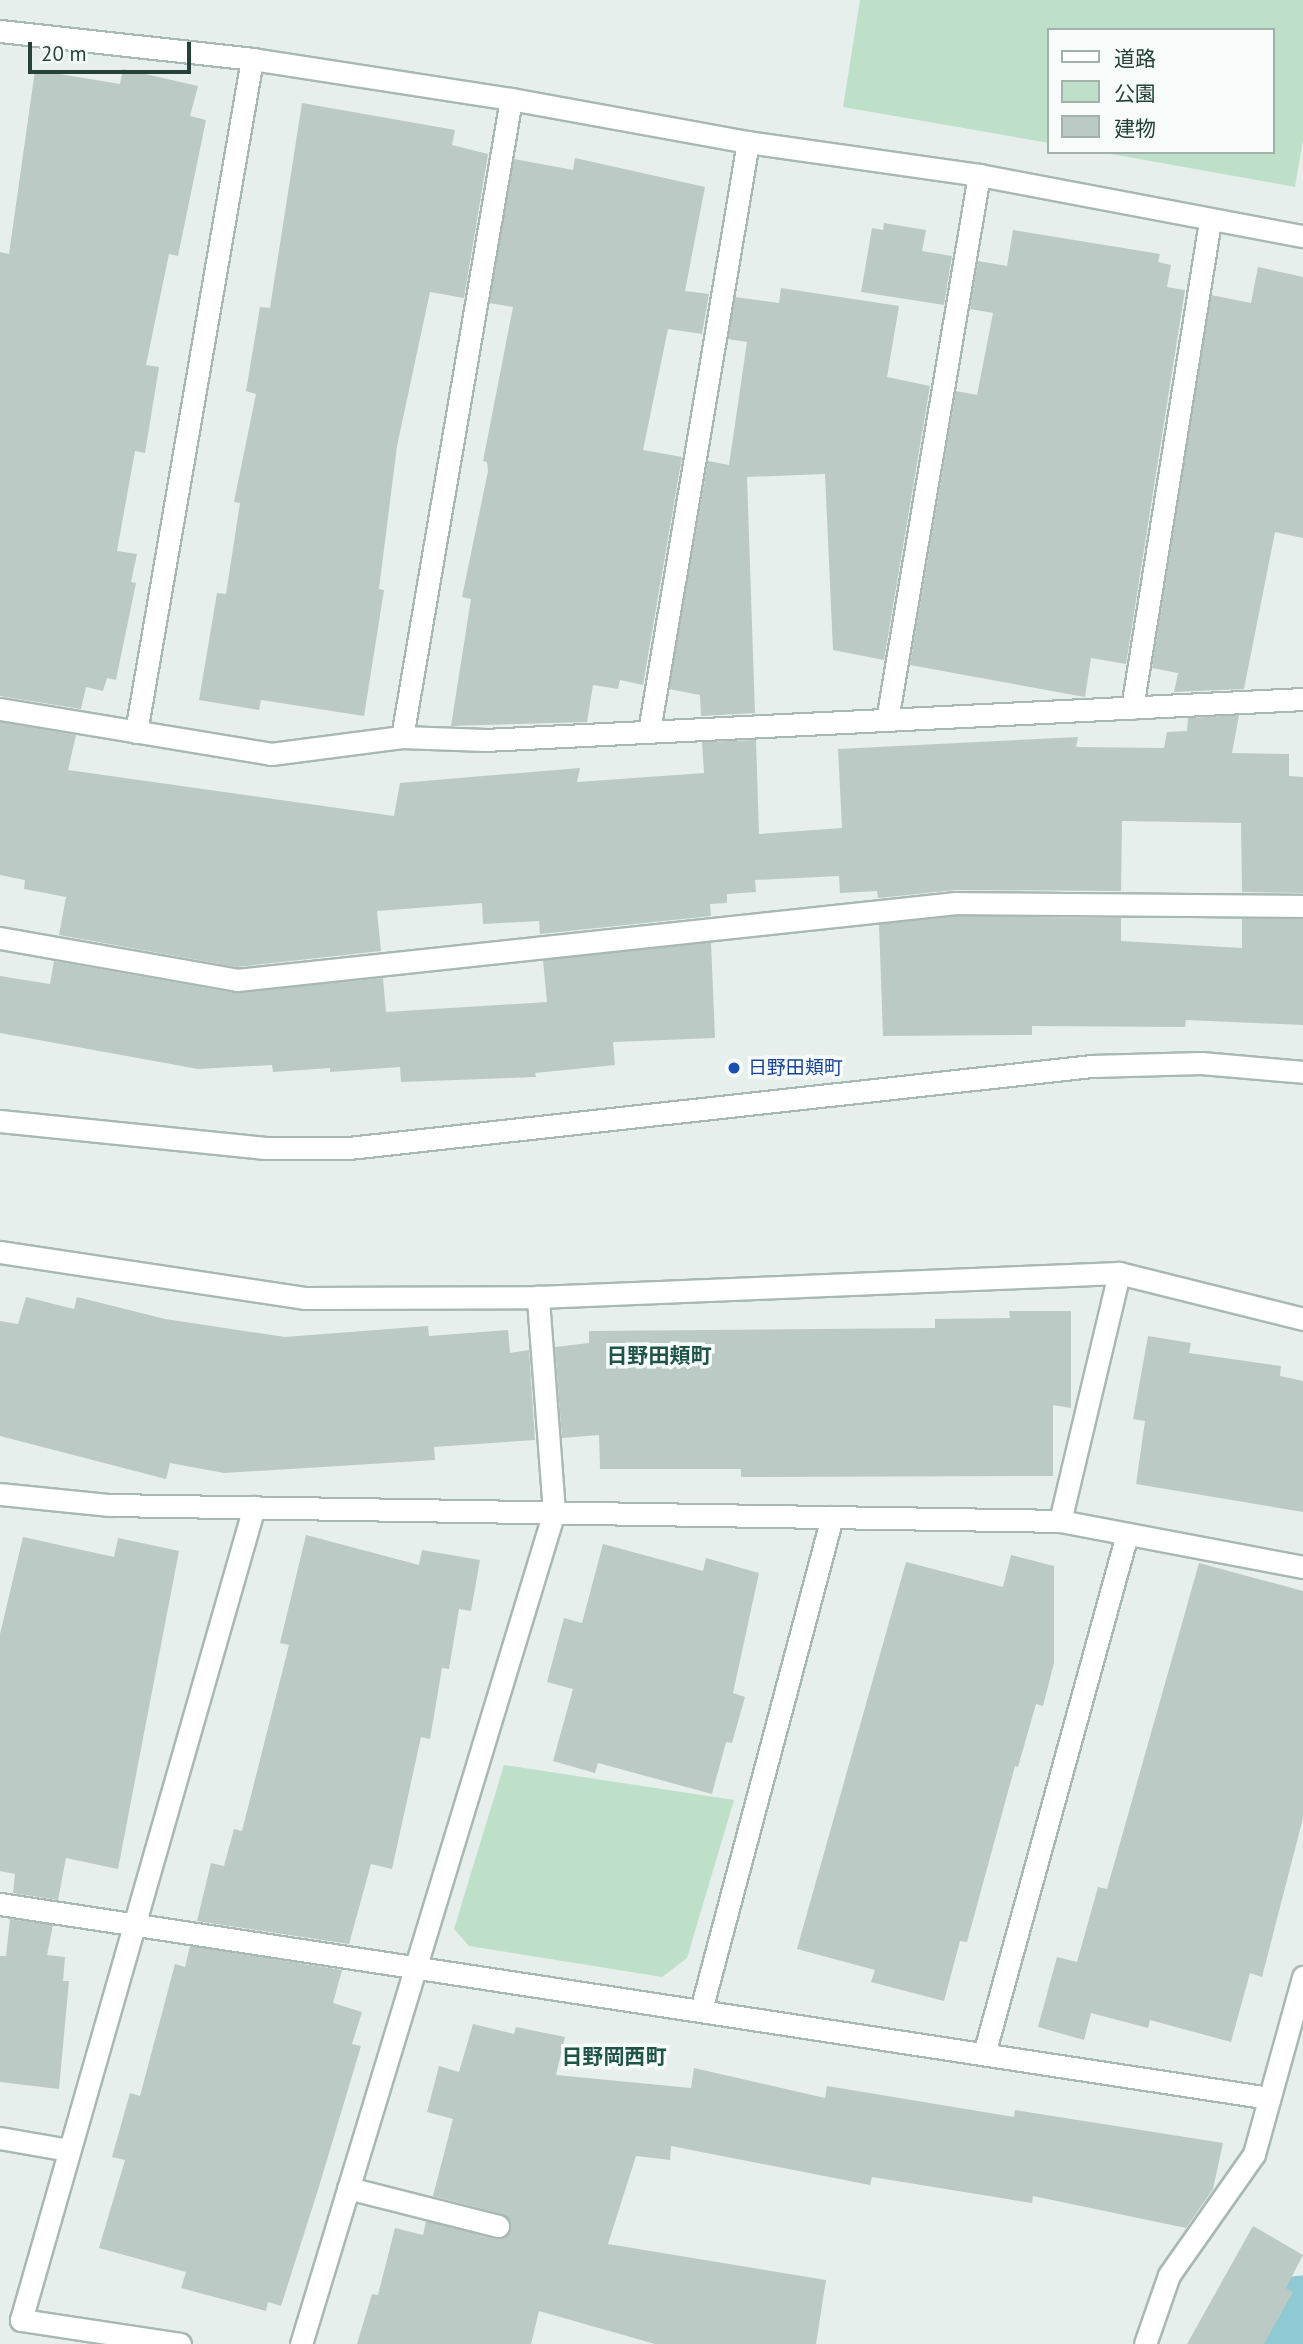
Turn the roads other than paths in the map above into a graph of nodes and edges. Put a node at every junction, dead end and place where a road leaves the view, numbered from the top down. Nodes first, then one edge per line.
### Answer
1 (0, 31) edge
2 (252, 59) junction
3 (511, 99) junction
4 (748, 142) junction
5 (979, 175) junction
6 (1210, 219) junction
7 (1303, 236) edge
8 (1303, 699) edge
9 (1132, 708) junction
10 (0, 709) edge
11 (887, 720) junction
12 (136, 732) junction
13 (649, 732) junction
14 (402, 737) junction
15 (1303, 906) edge
16 (0, 938) edge
17 (1303, 1072) edge
18 (0, 1121) edge
19 (0, 1252) edge
20 (1119, 1273) junction
21 (538, 1297) junction
22 (1303, 1319) edge
23 (0, 1494) edge
24 (254, 1507) junction
25 (554, 1512) junction
26 (832, 1517) junction
27 (1060, 1521) junction
28 (1127, 1534) junction
29 (1303, 1567) edge
30 (0, 1903) edge
31 (135, 1924) junction
32 (415, 1967) junction
33 (1303, 1977) edge
34 (701, 2010) junction
35 (984, 2054) junction
36 (1269, 2098) junction
37 (0, 2138) edge
38 (69, 2150) junction
39 (348, 2188) junction
40 (498, 2226) dead end
41 (180, 2344) edge
42 (301, 2344) edge
43 (1145, 2344) edge

1 - 2 street
2 - 3 street
2 - 12 street
3 - 4 street
3 - 14 street
4 - 5 street
4 - 13 street
5 - 6 street
5 - 11 street
6 - 7 street
6 - 9 street
8 - 9 street
9 - 11 street
10 - 12 street
11 - 13 street
12 - 14 street
13 - 14 street
15 - 16 street
17 - 18 street
19 - 21 street
20 - 21 street
20 - 22 street
20 - 27 street
21 - 25 street
23 - 24 street
24 - 25 street
24 - 31 street
25 - 26 street
25 - 32 street
26 - 27 street
26 - 34 street
27 - 28 street
28 - 29 street
28 - 35 street
30 - 31 street
31 - 32 street
31 - 38 street
32 - 34 street
32 - 39 street
33 - 36 street
34 - 35 street
35 - 36 street
36 - 43 street
37 - 38 street
38 - 41 street
39 - 40 street
39 - 42 street

